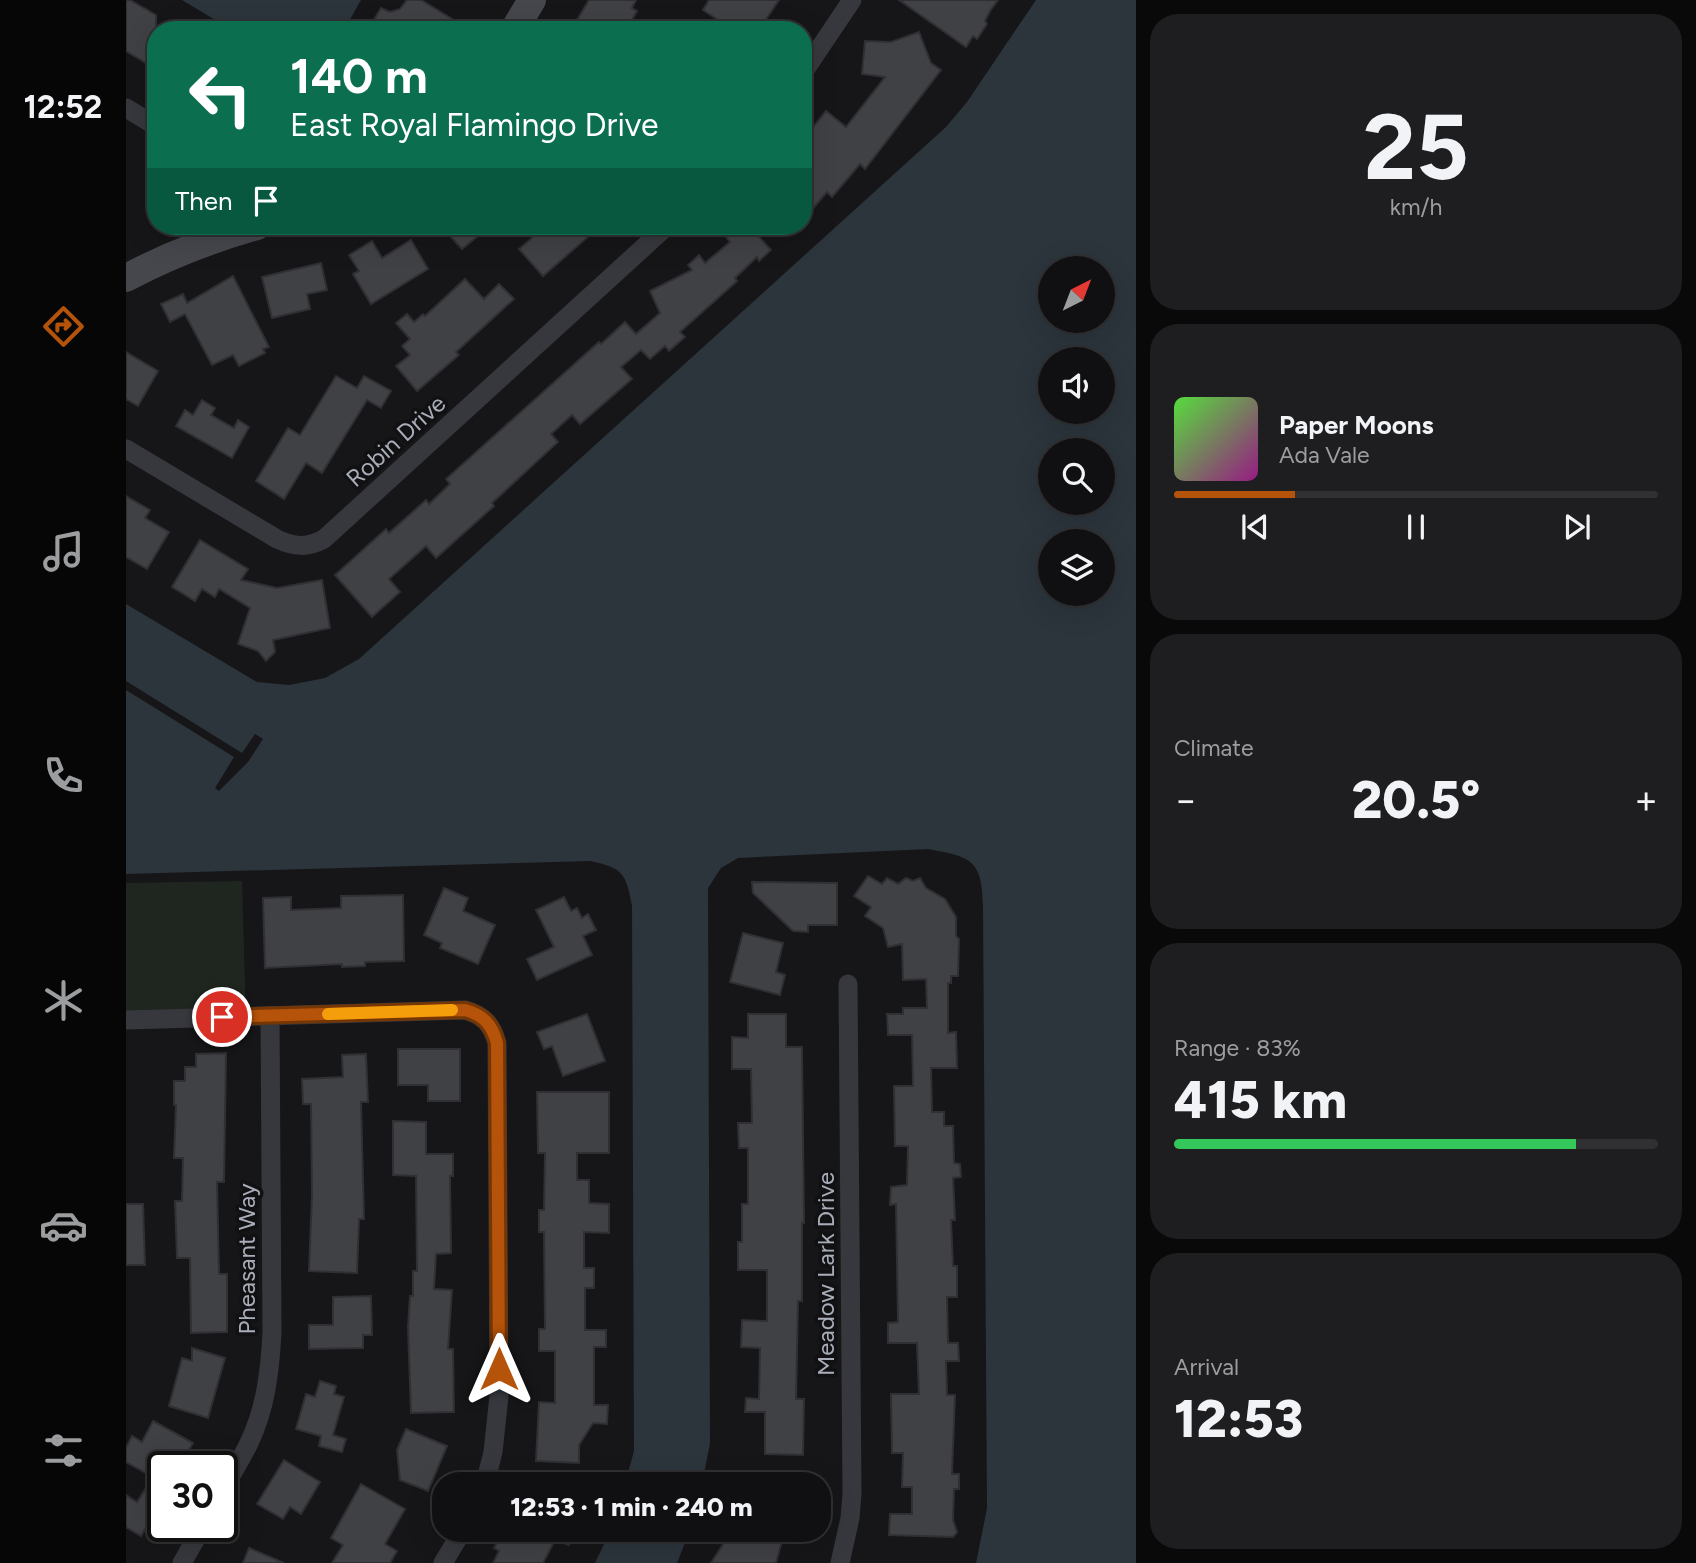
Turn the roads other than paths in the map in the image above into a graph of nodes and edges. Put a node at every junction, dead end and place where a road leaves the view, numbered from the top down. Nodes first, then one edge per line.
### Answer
1 (532, 0) edge
2 (852, 0) edge
3 (519, 21) edge
4 (812, 60) edge
5 (126, 108) edge
6 (147, 121) edge
7 (225, 235) edge
8 (657, 235) edge
9 (126, 278) edge
10 (126, 449) edge
11 (848, 984) dead end
12 (270, 1016) junction
13 (126, 1020) edge
14 (238, 1463) edge
15 (488, 1472) edge
16 (194, 1542) edge
17 (456, 1542) edge
18 (182, 1563) edge
19 (443, 1563) edge
20 (840, 1563) edge

1 - 3 street
2 - 4 street
5 - 6 street
7 - 9 street
8 - 10 street, Robin Drive
11 - 20 street, Meadow Lark Drive
12 - 13 street
12 - 14 street, Pheasant Way
12 - 15 street
16 - 18 street
17 - 19 street

